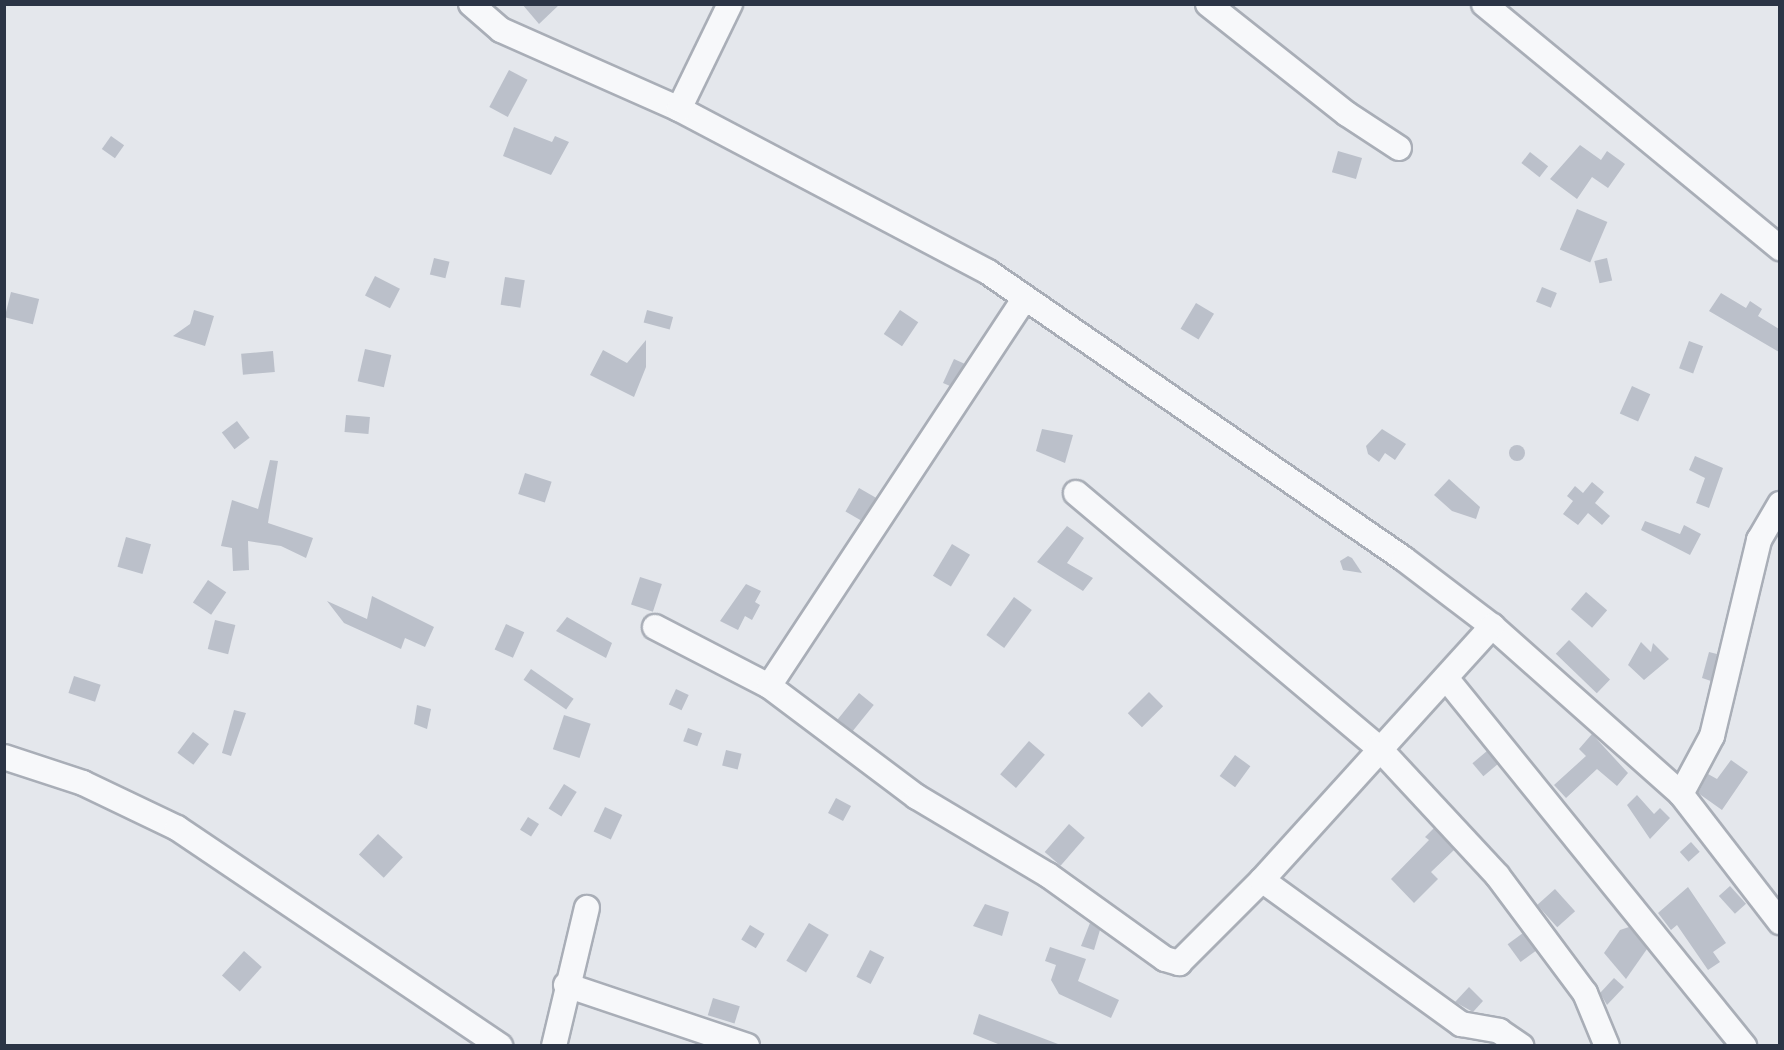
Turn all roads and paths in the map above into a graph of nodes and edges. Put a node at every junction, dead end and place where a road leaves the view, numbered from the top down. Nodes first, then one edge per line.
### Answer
1 (471, 4) edge
2 (730, 4) edge
3 (1208, 4) edge
4 (1484, 4) edge
5 (679, 109) junction
6 (1399, 148) dead end
7 (1779, 248) edge
8 (1023, 301) junction
9 (1076, 493) dead end
10 (1779, 504) edge
11 (1492, 626) junction
12 (654, 627) dead end
13 (1446, 678) junction
14 (769, 686) junction
15 (1378, 747) junction
16 (4, 757) edge
17 (1681, 794) junction
18 (1262, 880) junction
19 (587, 908) dead end
20 (1779, 922) edge
21 (566, 985) junction
22 (500, 1046) edge
23 (554, 1046) edge
24 (747, 1046) edge
25 (1521, 1046) edge
26 (1606, 1046) edge
27 (1744, 1046) edge

1 - 5 street
2 - 5 street
3 - 6 street
4 - 7 street
5 - 8 street
8 - 11 street
8 - 14 street
9 - 15 street
10 - 17 street
11 - 13 street
11 - 17 street
12 - 14 street
13 - 15 street
13 - 27 street
14 - 18 street
15 - 18 street
15 - 26 street
16 - 22 street
17 - 20 street
18 - 25 street
19 - 21 street
21 - 23 street
21 - 24 street

